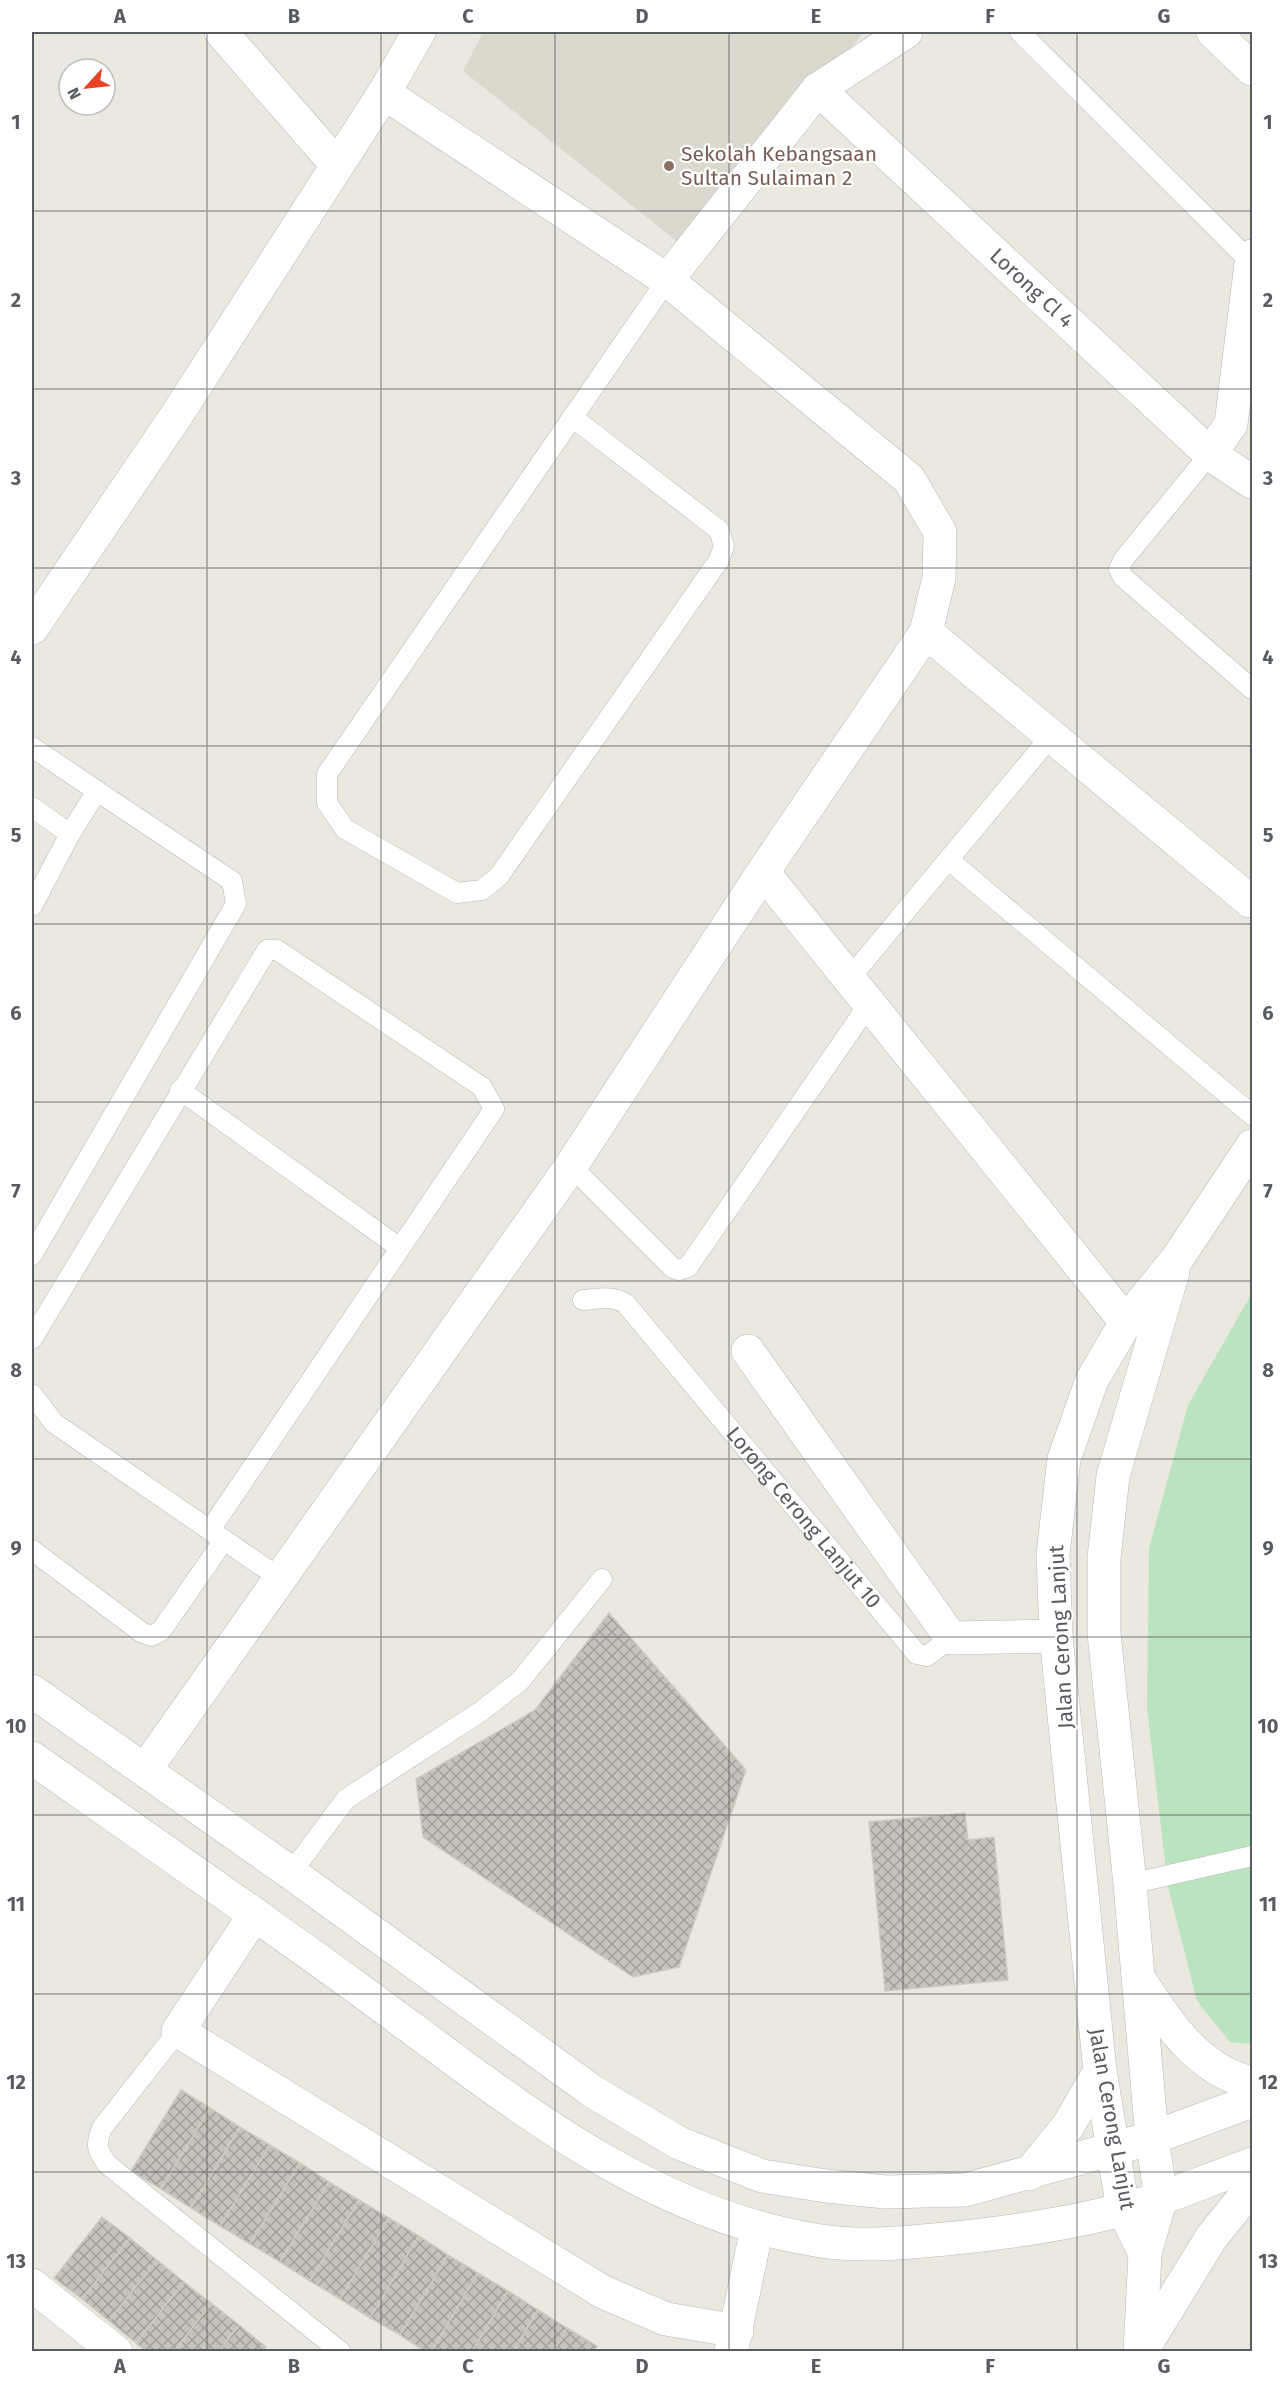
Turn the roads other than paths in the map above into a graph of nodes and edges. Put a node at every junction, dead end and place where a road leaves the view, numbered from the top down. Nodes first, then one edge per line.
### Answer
1 (221, 32) edge
2 (419, 32) edge
3 (906, 32) edge
4 (1020, 32) edge
5 (1213, 32) edge
6 (1252, 69) edge
7 (818, 89) junction
8 (384, 93) junction
9 (337, 165) junction
10 (1252, 259) edge
11 (667, 280) junction
12 (572, 417) junction
13 (1210, 454) junction
14 (1252, 482) edge
15 (32, 628) edge
16 (926, 632) junction
17 (1252, 689) edge
18 (1052, 735) junction
19 (32, 747) edge
20 (97, 791) junction
21 (32, 807) edge
22 (70, 834) junction
23 (949, 860) junction
24 (763, 872) junction
25 (1250, 901) dead end
26 (32, 906) edge
27 (859, 992) junction
28 (180, 1090) junction
29 (1252, 1115) edge
30 (1252, 1146) edge
31 (571, 1166) junction
32 (400, 1248) junction
33 (32, 1255) edge
34 (1177, 1259) junction
35 (583, 1300) dead end
36 (1126, 1322) junction
37 (32, 1339) edge
38 (748, 1351) dead end
39 (32, 1394) edge
40 (217, 1535) junction
41 (32, 1550) edge
42 (281, 1579) junction
43 (602, 1579) dead end
44 (1056, 1636) junction
45 (951, 1638) junction
46 (32, 1690) edge
47 (32, 1758) edge
48 (145, 1770) junction
49 (1252, 1856) edge
50 (291, 1873) junction
51 (1130, 1884) junction
52 (255, 1914) junction
53 (1137, 1976) junction
54 (178, 2031) junction
55 (1100, 2071) junction
56 (1252, 2083) edge
57 (1252, 2101) edge
58 (1152, 2138) junction
59 (1113, 2150) junction
60 (1252, 2164) edge
61 (1029, 2174) junction
62 (1252, 2187) edge
63 (1161, 2198) junction
64 (1123, 2209) junction
65 (757, 2228) junction
66 (1145, 2253) junction
67 (32, 2285) edge
68 (734, 2341) edge
69 (116, 2352) edge
70 (341, 2352) edge
71 (1141, 2352) edge

1 - 9 street
2 - 8 street
3 - 7 street
4 - 10 lane
5 - 6 street
7 - 11 street
7 - 13 street, Lorong Cl 4
8 - 9 street
8 - 11 street
9 - 15 street
10 - 13 street
11 - 12 lane
11 - 16 street
12 - 12 lane
13 - 14 street, Lorong Cl 4
13 - 17 lane
16 - 18 street
16 - 24 street
18 - 23 lane
18 - 25 street
19 - 20 lane
20 - 22 lane
20 - 33 lane
21 - 22 lane
22 - 26 lane
23 - 27 lane
23 - 29 lane
24 - 27 street
24 - 31 street
27 - 31 lane
27 - 36 street
28 - 32 lane
28 - 32 lane
28 - 37 lane
30 - 34 street, Jalan Cerong Lanjut
31 - 42 street
32 - 40 lane
34 - 36 street, Jalan Cerong Lanjut
34 - 51 street, Jalan Cerong Lanjut
35 - 45 lane, Lorong Cerong Lanjut 10
36 - 44 street, Jalan Cerong Lanjut
38 - 45 street
39 - 40 lane
40 - 41 lane
40 - 42 lane
42 - 48 street
43 - 50 lane
44 - 45 street
44 - 55 street, Jalan Cerong Lanjut
46 - 48 street
47 - 52 street
48 - 50 street
49 - 51 lane
50 - 61 street
51 - 53 street, Jalan Cerong Lanjut
52 - 54 street
52 - 65 street
53 - 56 street
53 - 58 street, Jalan Cerong Lanjut
54 - 68 street
54 - 70 lane
55 - 59 street, Jalan Cerong Lanjut
55 - 61 street
57 - 58 street
58 - 59 street
58 - 63 street, Jalan Cerong Lanjut
59 - 61 street
59 - 64 street, Jalan Cerong Lanjut
60 - 63 street
62 - 71 street
63 - 64 street
63 - 66 street, Jalan Cerong Lanjut
64 - 65 street
64 - 66 street, Jalan Cerong Lanjut
65 - 68 street
66 - 71 street
67 - 69 street

